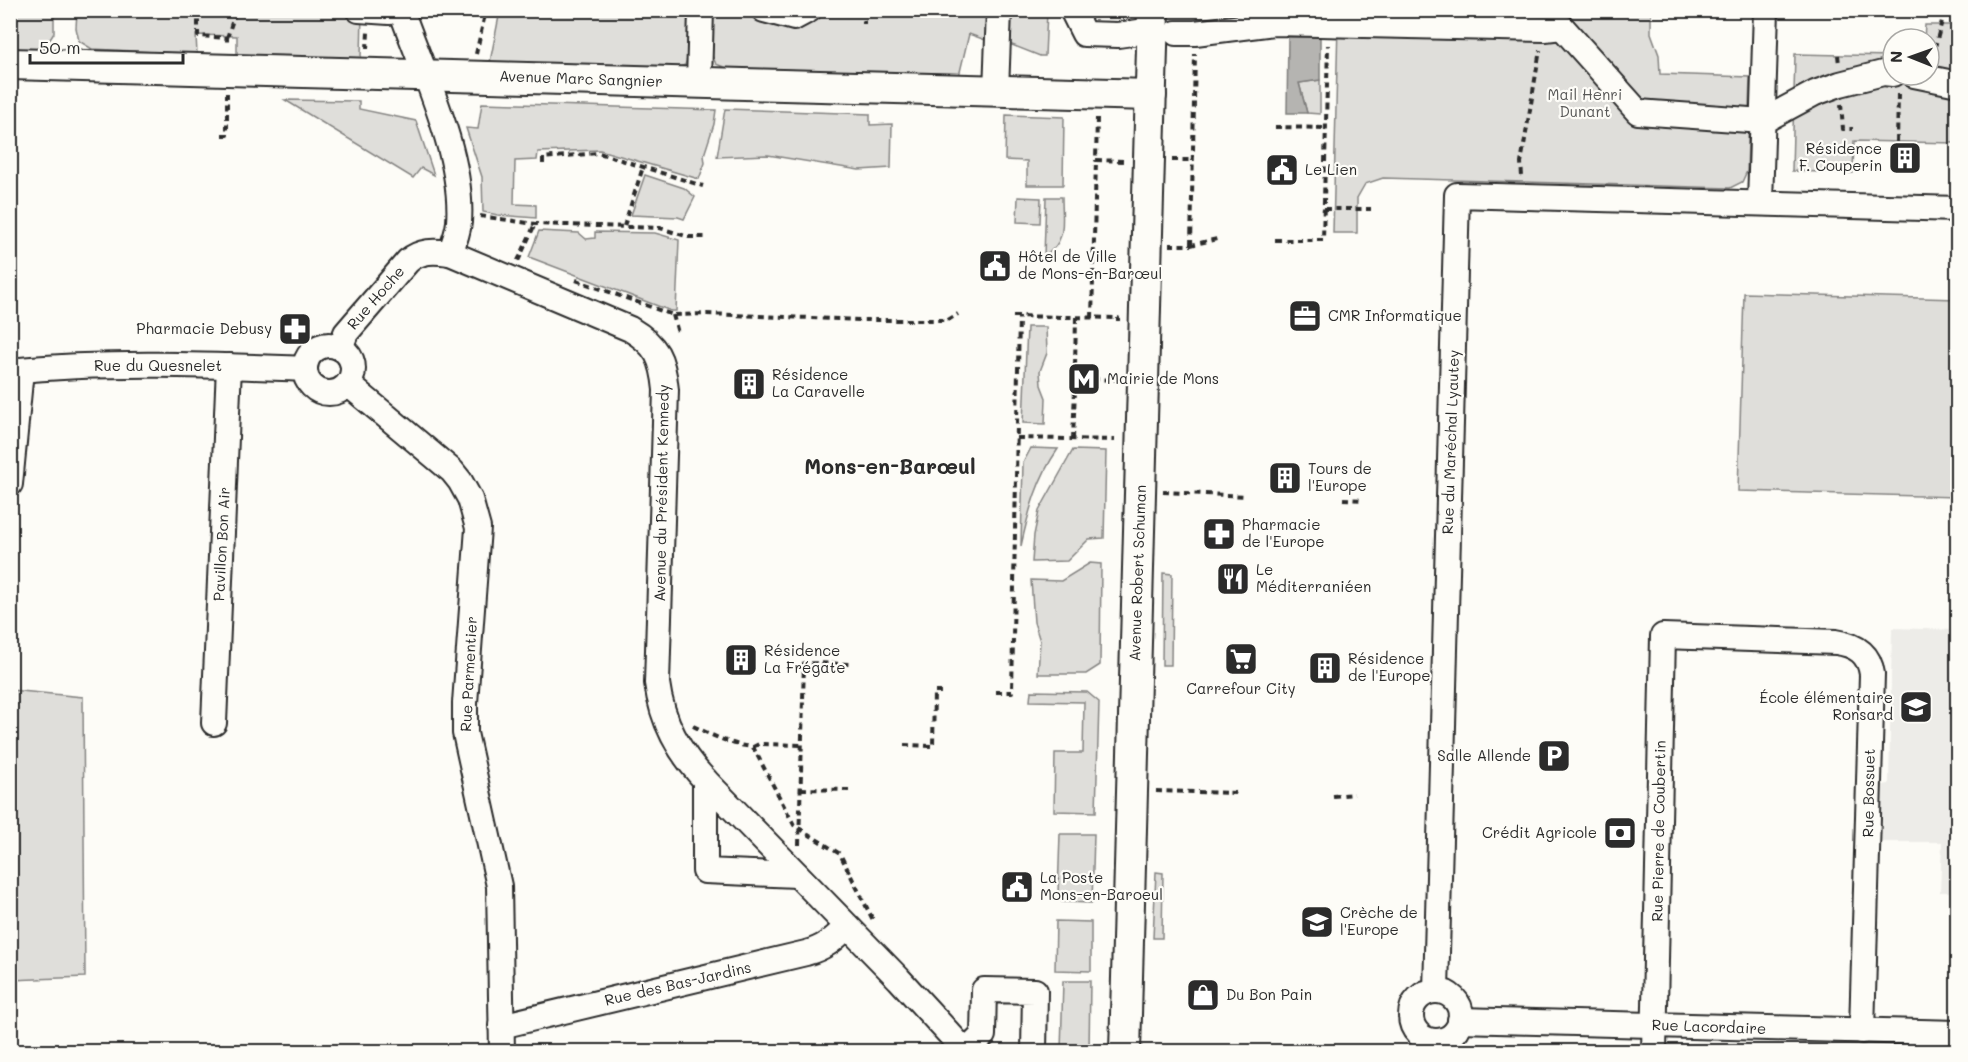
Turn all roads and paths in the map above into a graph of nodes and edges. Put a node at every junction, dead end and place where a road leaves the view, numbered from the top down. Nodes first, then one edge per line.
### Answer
1 (236, 10) edge
2 (358, 10) edge
3 (394, 10) edge
4 (401, 10) edge
5 (701, 10) edge
6 (764, 10) edge
7 (809, 10) edge
8 (864, 10) edge
9 (999, 10) edge
10 (1072, 10) edge
11 (1766, 10) edge
12 (1945, 10) edge
13 (370, 11) edge
14 (1146, 21) edge
15 (1557, 22) edge
16 (1329, 23) junction
17 (864, 24) dead end
18 (1940, 27) edge
19 (1186, 33) joint
20 (227, 38) dead end
21 (10, 64) edge
22 (365, 73) junction
23 (1881, 74) edge
24 (424, 75) junction
25 (699, 82) junction
26 (1941, 82) edge
27 (1958, 84) edge
28 (1901, 87) edge
29 (996, 91) junction
30 (1151, 95) junction
31 (1097, 115) dead end
32 (1763, 121) junction
33 (1275, 127) dead end
34 (1327, 128) junction
35 (1897, 142) dead end
36 (1095, 160) junction
37 (1165, 160) dead end
38 (1192, 160) junction
39 (1131, 161) dead end
40 (543, 164) dead end
41 (644, 167) junction
42 (703, 186) dead end
43 (1525, 197) junction
44 (1760, 203) junction
45 (477, 207) dead end
46 (1324, 209) junction
47 (1371, 209) dead end
48 (1958, 209) edge
49 (478, 216) junction
50 (479, 223) dead end
51 (535, 224) junction
52 (624, 226) junction
53 (709, 237) dead end
54 (1217, 239) dead end
55 (1275, 240) dead end
56 (1176, 245) dead end
57 (1191, 245) junction
58 (450, 253) junction
59 (530, 263) dead end
60 (512, 264) junction
61 (574, 279) dead end
62 (958, 314) dead end
63 (673, 315) junction
64 (1013, 316) dead end
65 (1019, 316) junction
66 (1076, 317) junction
67 (1092, 318) junction
68 (1118, 329) dead end
69 (678, 333) dead end
70 (340, 348) junction
71 (1075, 365) dead end
72 (230, 366) junction
73 (305, 369) junction
74 (1117, 369) dead end
75 (16, 371) edge
76 (1093, 379) dead end
77 (1117, 380) junction
78 (348, 384) junction
79 (1075, 389) dead end
80 (1116, 390) dead end
81 (1115, 430) dead end
82 (1017, 438) junction
83 (1073, 439) junction
84 (1115, 440) junction
85 (1115, 451) dead end
86 (10, 484) edge
87 (1140, 491) junction
88 (1246, 496) dead end
89 (1343, 499) dead end
90 (1363, 500) dead end
91 (1663, 636) joint
92 (852, 664) dead end
93 (942, 692) dead end
94 (996, 692) dead end
95 (663, 713) junction
96 (214, 723) dead end
97 (802, 745) junction
98 (904, 745) dead end
99 (753, 747) junction
100 (705, 780) junction
101 (801, 789) junction
102 (849, 790) dead end
103 (1132, 790) junction
104 (1237, 793) dead end
105 (1354, 794) dead end
106 (1334, 796) dead end
107 (801, 830) junction
108 (797, 875) junction
109 (846, 927) junction
110 (880, 927) dead end
111 (1436, 991) junction
112 (1460, 1020) junction
113 (1654, 1025) junction
114 (501, 1026) junction
115 (1862, 1031) junction
116 (1958, 1033) edge
117 (1434, 1046) edge
118 (502, 1052) edge
119 (966, 1052) edge
120 (1034, 1052) edge
121 (1125, 1052) edge
122 (1654, 1052) edge

1 - 20 path
2 - 13 street
3 - 13 street
4 - 24 street
5 - 25 street
6 - 7 street
8 - 17 path
9 - 29 street
10 - 14 street
11 - 32 street
12 - 18 path
13 - 22 path
14 - 30 main road, Avenue Robert Schuman
15 - 16 street
15 - 32 street
15 - 43 path
16 - 19 street
16 - 34 path
19 - 38 path
21 - 22 main road, Avenue Marc Sangnier
22 - 24 main road, Avenue Marc Sangnier
23 - 32 street
24 - 25 main road, Avenue Marc Sangnier
24 - 58 street
25 - 29 main road, Avenue Marc Sangnier
26 - 27 street
28 - 35 path
29 - 30 main road, Avenue Marc Sangnier
30 - 87 main road, Avenue Robert Schuman
31 - 36 path
32 - 44 street
33 - 34 path
34 - 46 path
36 - 39 path
36 - 67 path
37 - 38 path
38 - 57 path
40 - 41 path
41 - 42 path
41 - 52 path
43 - 44 street, Rue du Maréchal Lyautey
43 - 111 street, Rue du Maréchal Lyautey
44 - 48 street, Rue du Maréchal Lyautey
45 - 49 path
46 - 47 path
46 - 55 path
49 - 50 path
49 - 51 path
51 - 52 path
51 - 60 path
52 - 53 path
54 - 57 path
56 - 57 path
58 - 60 street, Avenue du Président Kennedy
58 - 70 street, Rue Hoche
59 - 60 path
60 - 95 street, Avenue du Président Kennedy
61 - 63 path
62 - 63 path
63 - 69 path
64 - 65 path
65 - 66 path
65 - 82 path
66 - 67 path
66 - 71 path
67 - 68 path
70 - 73 street
70 - 78 street
72 - 73 street, Rue du Quesnelet
72 - 75 street, Rue du Quesnelet
72 - 96 street, Pavillon Bon Air
73 - 78 street
74 - 77 path
75 - 86 street
76 - 77 path
77 - 80 path
78 - 114 street, Rue Parmentier
79 - 83 path
81 - 84 path
82 - 83 path
82 - 94 path
83 - 84 path
84 - 85 path
87 - 88 path
87 - 103 main road, Avenue Robert Schuman
89 - 90 path
91 - 113 street, Rue Pierre de Coubertin
91 - 115 street, Rue Bossuet
92 - 97 path
93 - 98 path
95 - 99 path
95 - 100 street, Avenue du Président Kennedy
97 - 99 path
97 - 101 path
99 - 107 path
100 - 108 street, Avenue du Président Kennedy
100 - 108 street
101 - 102 path
101 - 107 path
103 - 104 path
103 - 121 main road, Avenue Robert Schuman
105 - 106 path
107 - 108 path
107 - 110 path
108 - 109 street, Avenue du Président Kennedy
109 - 114 street, Rue des Bas-Jardins
109 - 119 street, Avenue du Président Kennedy
111 - 112 street
111 - 117 street
112 - 113 street, Rue Lacordaire
112 - 117 street
113 - 115 street, Rue Lacordaire
113 - 122 street, Rue Pierre de Coubertin
114 - 118 street, Rue Parmentier
115 - 116 street, Rue Lacordaire
119 - 120 street

